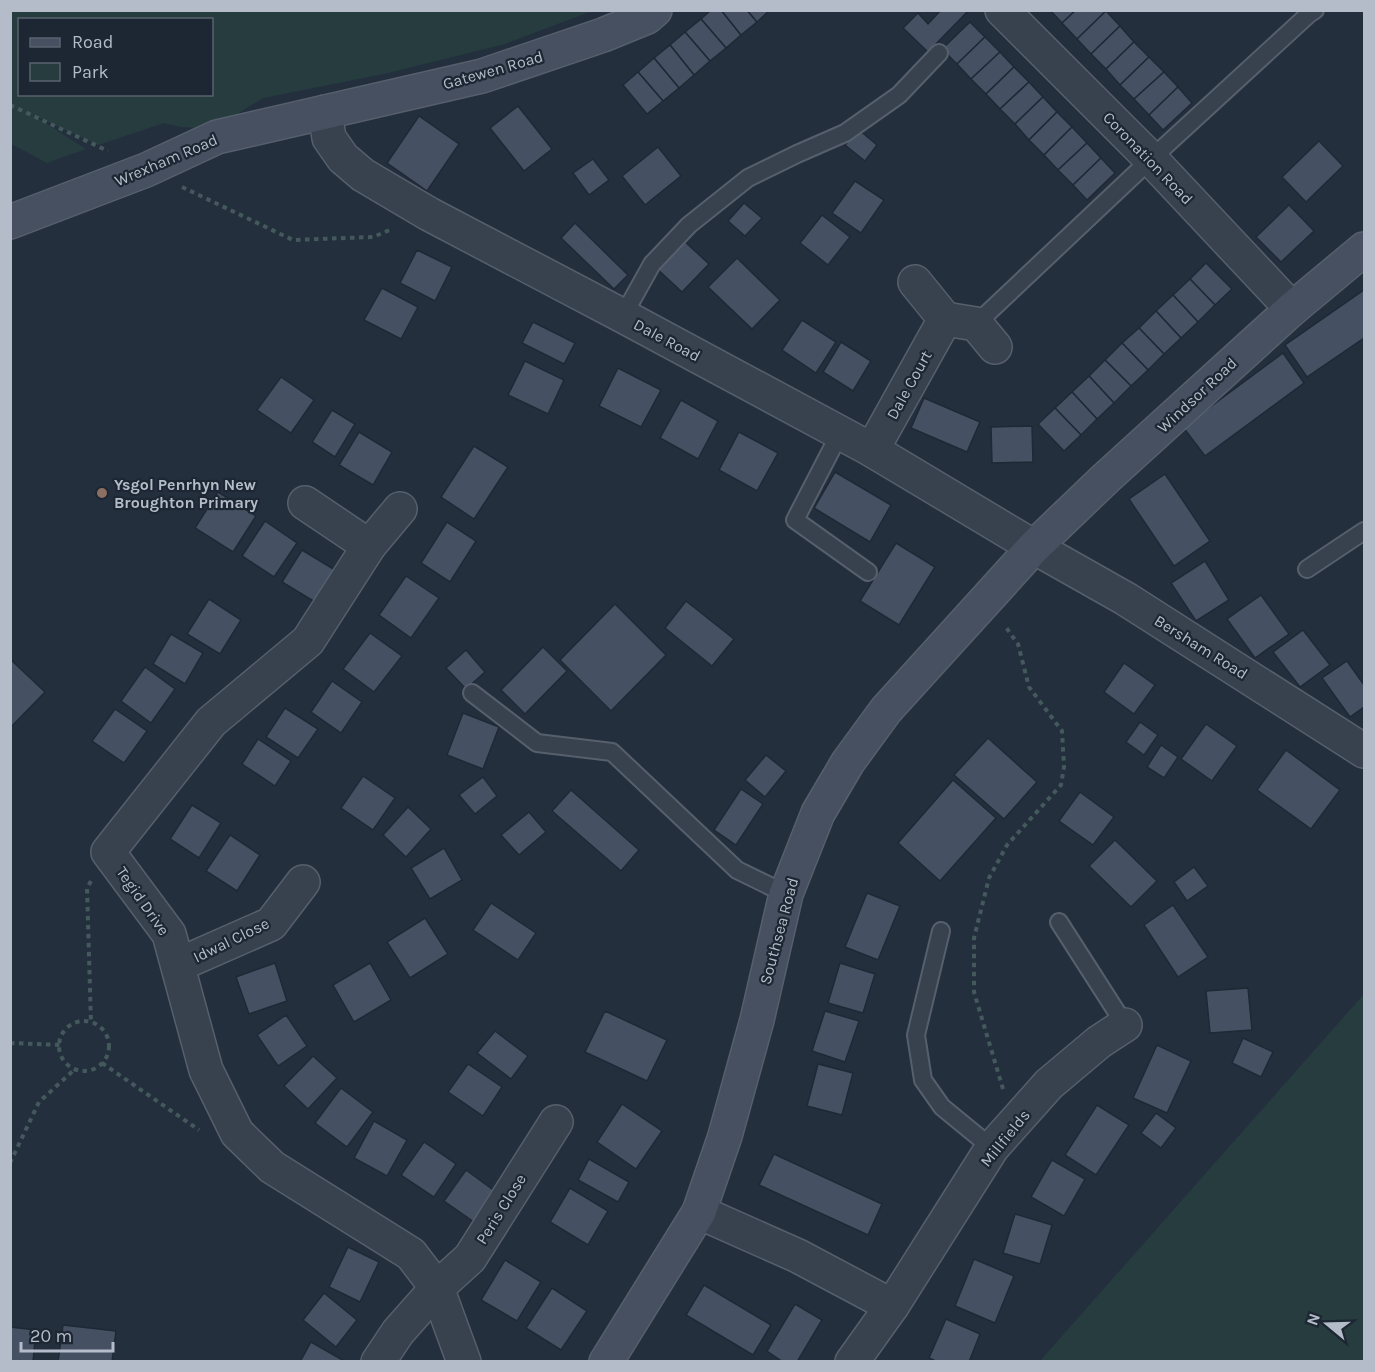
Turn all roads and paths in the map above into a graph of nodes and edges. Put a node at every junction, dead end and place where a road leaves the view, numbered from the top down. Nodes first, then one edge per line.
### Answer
1 (655, 10) edge
2 (1002, 10) edge
3 (1315, 10) edge
4 (939, 53) dead end
5 (10, 105) edge
6 (325, 112) junction
7 (1151, 159) junction
8 (146, 170) junction
9 (429, 214) junction
10 (10, 222) edge
11 (1365, 249) edge
12 (915, 282) dead end
13 (1292, 309) junction
14 (623, 316) junction
15 (972, 330) junction
16 (840, 433) junction
17 (872, 450) junction
18 (305, 503) dead end
19 (400, 509) dead end
20 (1365, 531) edge
21 (369, 546) junction
22 (1034, 547) junction
23 (1307, 570) dead end
24 (868, 572) dead end
25 (987, 599) junction
26 (472, 693) dead end
27 (1362, 746) edge
28 (108, 852) junction
29 (303, 882) dead end
30 (786, 894) junction
31 (1059, 922) dead end
32 (941, 931) dead end
33 (178, 965) junction
34 (92, 1023) junction
35 (1125, 1025) joint
36 (10, 1043) edge
37 (60, 1045) junction
38 (102, 1064) junction
39 (75, 1069) junction
40 (556, 1122) dead end
41 (204, 1134) dead end
42 (1000, 1140) junction
43 (10, 1163) edge
44 (699, 1212) junction
45 (437, 1288) junction
46 (892, 1306) junction
47 (378, 1362) edge
48 (464, 1362) edge
49 (606, 1362) edge
50 (852, 1362) edge

1 - 6 main road, Gatewen Road
2 - 7 street, Coronation Road
3 - 7 lane
4 - 14 lane
5 - 8 path
6 - 8 main road, Wrexham Road
6 - 9 street, Dale Road
7 - 13 street, Coronation Road
7 - 15 lane
8 - 9 path
8 - 10 main road, Wrexham Road
9 - 14 street, Dale Road
11 - 13 main road, Windsor Road
12 - 15 street
13 - 22 main road, Windsor Road
14 - 16 street, Dale Road
15 - 17 street, Dale Court
16 - 17 street, Dale Road
16 - 24 lane
17 - 22 street, Dale Road
18 - 21 street
19 - 21 street, Tegid Drive
20 - 23 lane
21 - 28 street, Tegid Drive
22 - 25 main road, Southsea Road
22 - 27 street, Bersham Road
25 - 30 main road, Southsea Road
25 - 42 path
26 - 30 lane
28 - 33 street, Tegid Drive
28 - 34 path
29 - 33 street, Idwal Close
30 - 44 main road, Southsea Road
31 - 35 lane
32 - 42 lane
33 - 45 street, Tegid Drive
34 - 37 path
34 - 38 path
35 - 42 street, Millfields
36 - 37 path
37 - 39 path
38 - 39 path
38 - 41 path
39 - 43 path
40 - 45 street, Peris Close
42 - 46 street, Millfields
44 - 46 street
44 - 49 main road, Southsea Road
45 - 47 street, Peris Close
45 - 48 street, Tegid Drive
46 - 50 street, Millfields

